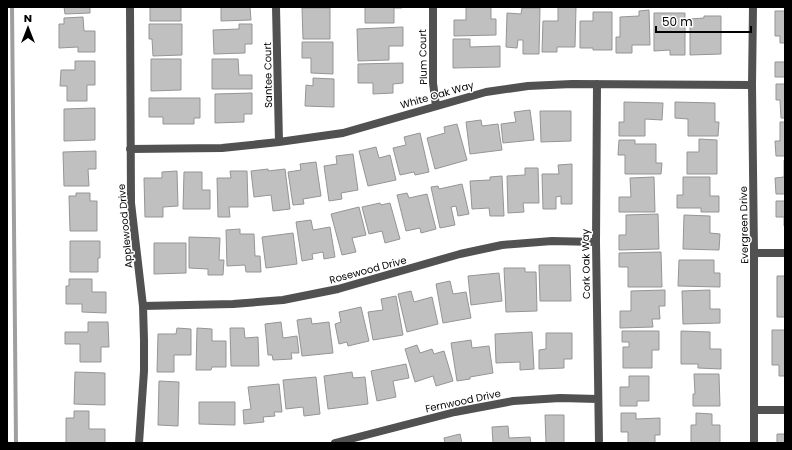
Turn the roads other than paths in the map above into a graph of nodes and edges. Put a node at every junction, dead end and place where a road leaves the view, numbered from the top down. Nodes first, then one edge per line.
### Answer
1 (130, 7) edge
2 (276, 7) edge
3 (432, 7) edge
4 (752, 7) edge
5 (597, 84) junction
6 (752, 85) junction
7 (436, 106) junction
8 (280, 142) junction
9 (130, 149) junction
10 (596, 242) junction
11 (754, 253) junction
12 (785, 253) edge
13 (143, 306) junction
14 (598, 399) junction
15 (754, 410) junction
16 (785, 410) edge
17 (139, 443) edge
18 (335, 443) edge
19 (599, 443) edge
20 (754, 443) edge

1 - 9 street, Applewood Drive
2 - 8 street, Santee Court
3 - 7 street, Plum Court
4 - 6 street, Evergreen Drive
5 - 6 street, White Oak Way
5 - 7 street, White Oak Way
5 - 10 street, Cork Oak Way
6 - 11 street, Evergreen Drive
7 - 8 street, White Oak Way
8 - 9 street, White Oak Way
9 - 13 street, Applewood Drive
10 - 13 street, Rosewood Drive
10 - 14 street, Cork Oak Way
11 - 12 street
11 - 15 street, Evergreen Drive
13 - 17 street, Applewood Drive
14 - 18 street, Fernwood Drive
14 - 19 street, Cork Oak Way
15 - 16 street
15 - 20 street, Evergreen Drive

